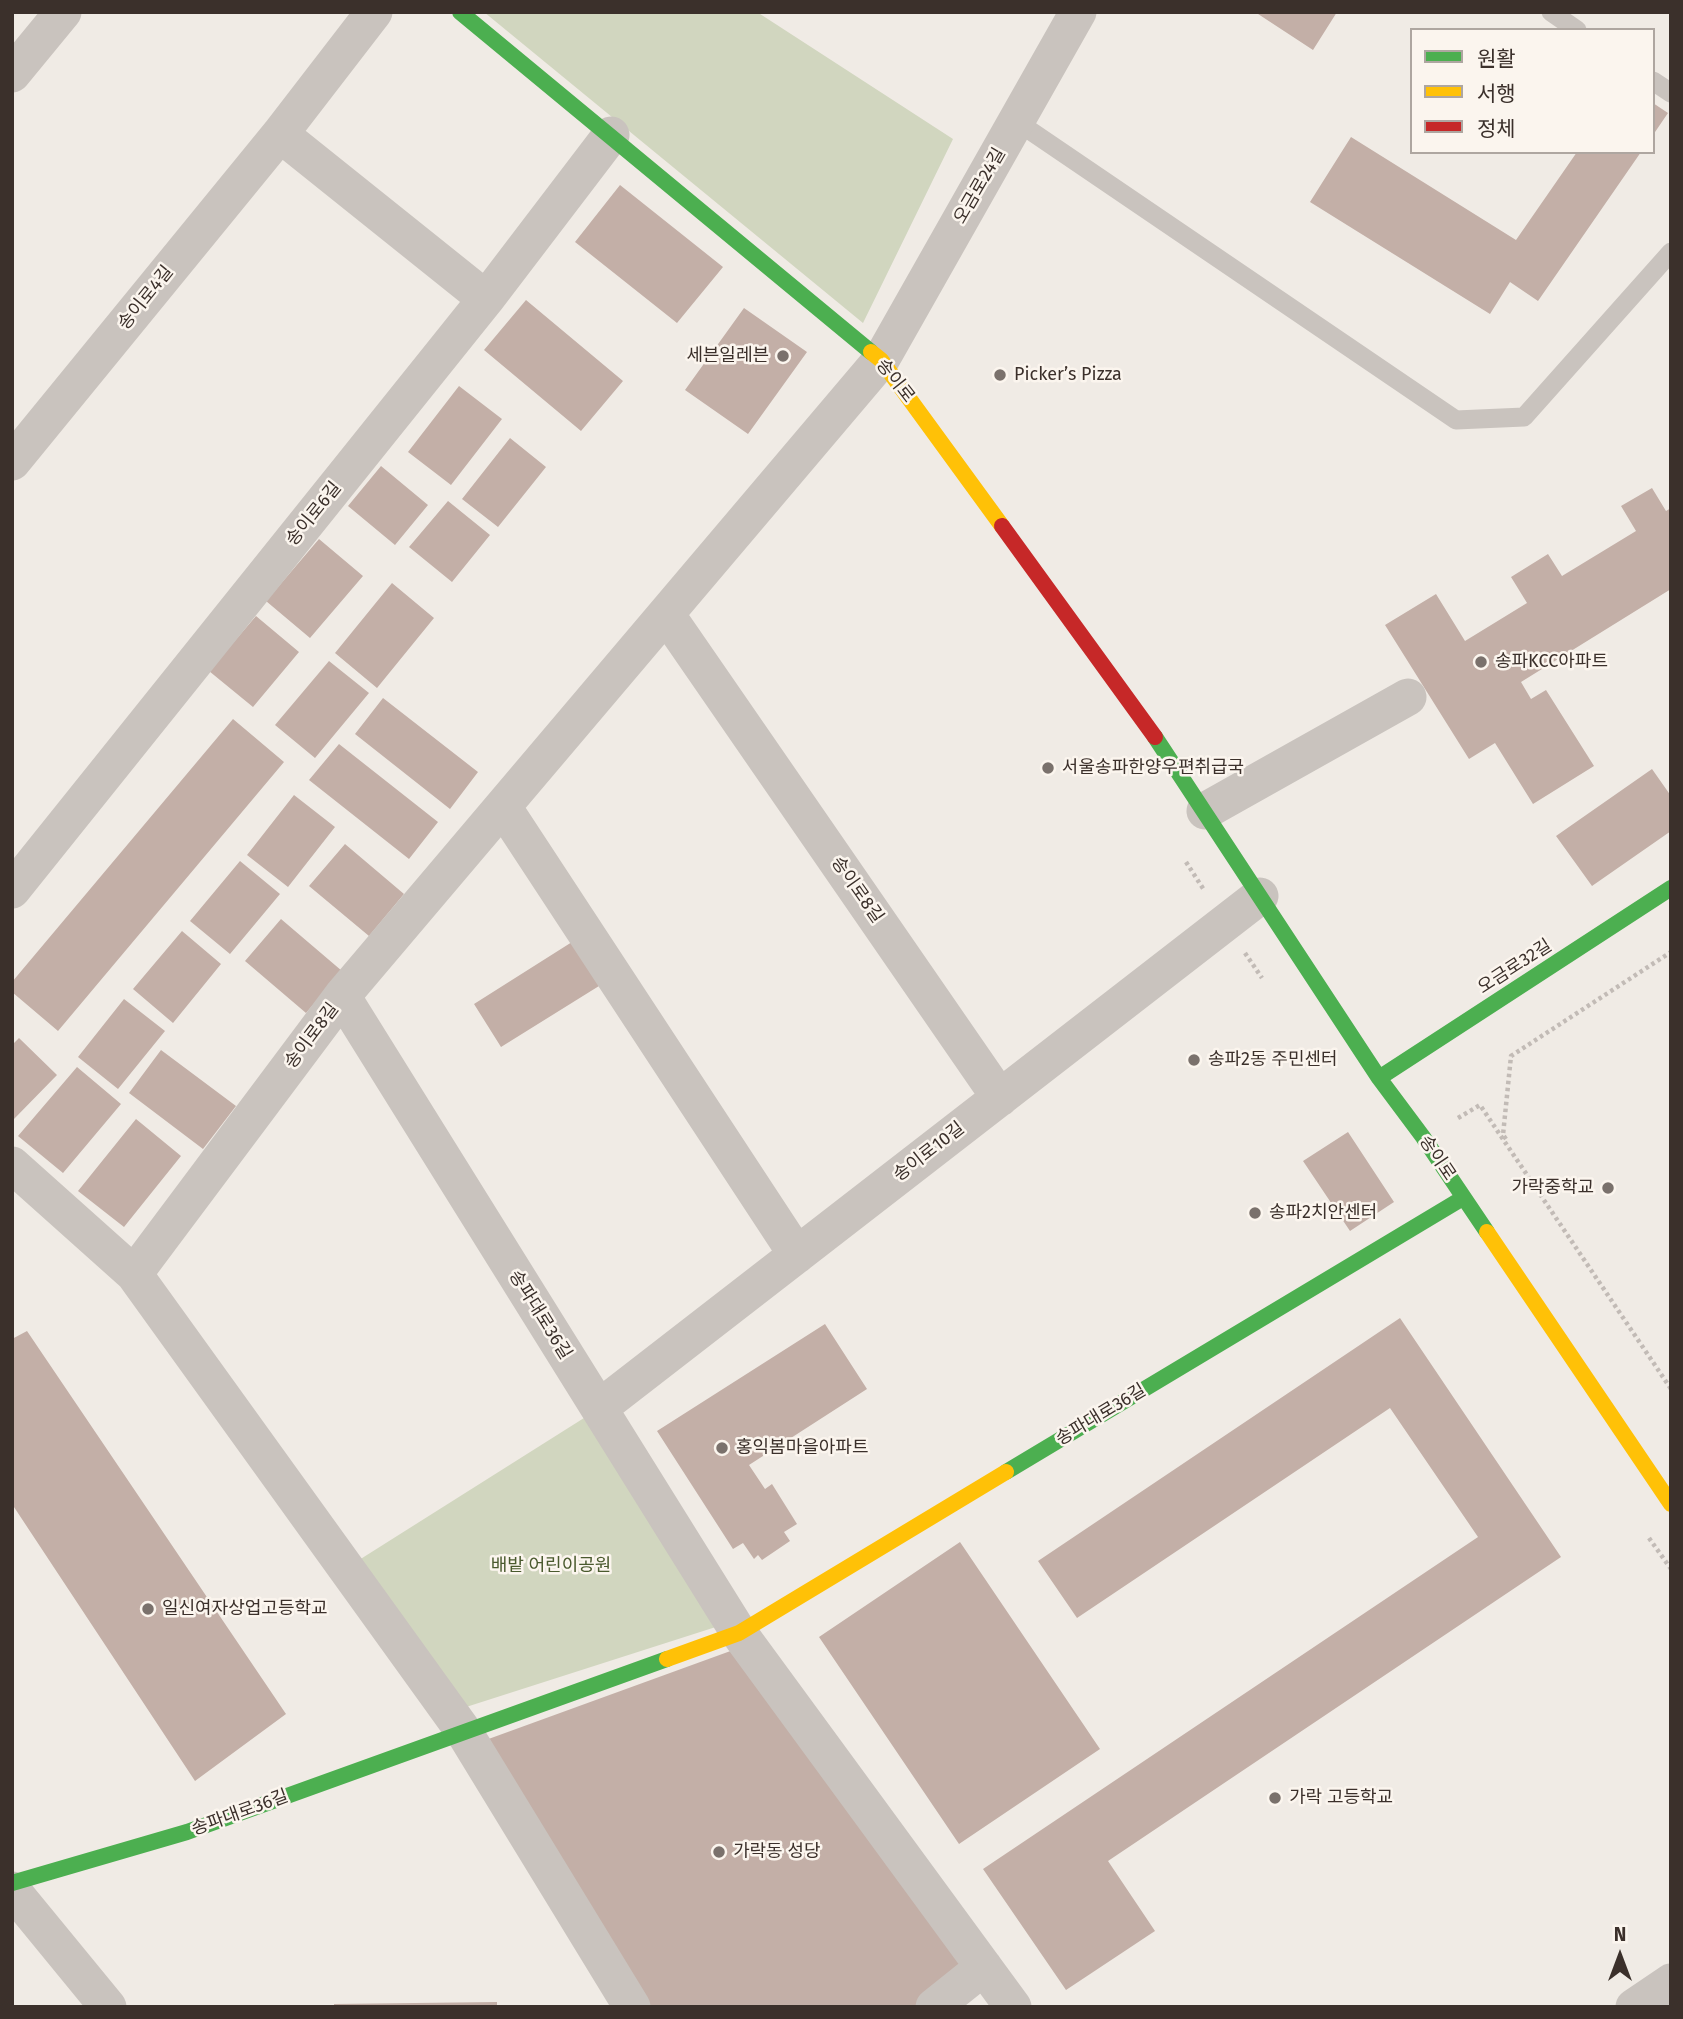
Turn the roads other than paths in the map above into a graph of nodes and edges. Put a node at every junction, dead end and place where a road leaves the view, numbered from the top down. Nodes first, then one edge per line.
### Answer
1 (63, 12) edge
2 (374, 12) edge
3 (460, 12) edge
4 (1078, 12) edge
5 (1550, 12) edge
6 (1574, 28) edge
7 (12, 74) edge
8 (1655, 82) edge
9 (1671, 93) edge
10 (1016, 121) junction
11 (280, 134) junction
12 (611, 135) junction
13 (1671, 252) edge
14 (486, 299) junction
15 (881, 360) junction
16 (12, 462) edge
17 (666, 614) junction
18 (1408, 697) dead end
19 (503, 807) junction
20 (1205, 811) junction
21 (1671, 888) edge
22 (12, 890) edge
23 (1260, 896) junction
24 (342, 996) junction
25 (1379, 1078) junction
26 (1000, 1098) junction
27 (12, 1165) edge
28 (1463, 1198) junction
29 (797, 1255) junction
30 (134, 1274) junction
31 (599, 1408) junction
32 (1671, 1504) edge
33 (739, 1633) junction
34 (464, 1732) junction
35 (12, 1883) edge
36 (12, 1891) edge
37 (984, 1967) junction
38 (108, 2007) edge
39 (632, 2007) edge
40 (934, 2007) edge
41 (1013, 2007) edge

1 - 7 street
2 - 11 street, 송이로4길
3 - 12 street, 송이로
4 - 10 street, 오금로24길
5 - 6 lane
8 - 9 lane
10 - 13 lane
10 - 15 street, 오금로24길
11 - 14 street
11 - 16 street, 송이로4길
12 - 14 street, 송이로6길
12 - 15 street, 송이로
14 - 22 street, 송이로6길
15 - 17 street, 송이로8길
15 - 20 street, 송이로
17 - 19 street, 송이로8길
17 - 26 street, 송이로8길
18 - 20 street
19 - 24 street, 송이로8길
19 - 29 street
20 - 23 street, 송이로
21 - 25 street, 오금로32길
23 - 25 street, 송이로
23 - 26 street, 송이로10길
24 - 30 street, 송이로8길
24 - 31 street, 송파대로36길
25 - 28 street, 송이로
26 - 29 street, 송이로10길
27 - 30 street
28 - 32 street, 송이로
28 - 33 street, 송파대로36길
29 - 31 street, 송이로10길
30 - 34 street
31 - 33 street, 송파대로36길
33 - 34 street, 송파대로36길
33 - 37 street, 송파대로36길
34 - 35 street, 송파대로36길
34 - 39 street
36 - 38 street
37 - 40 street
37 - 41 street, 송파대로36길

